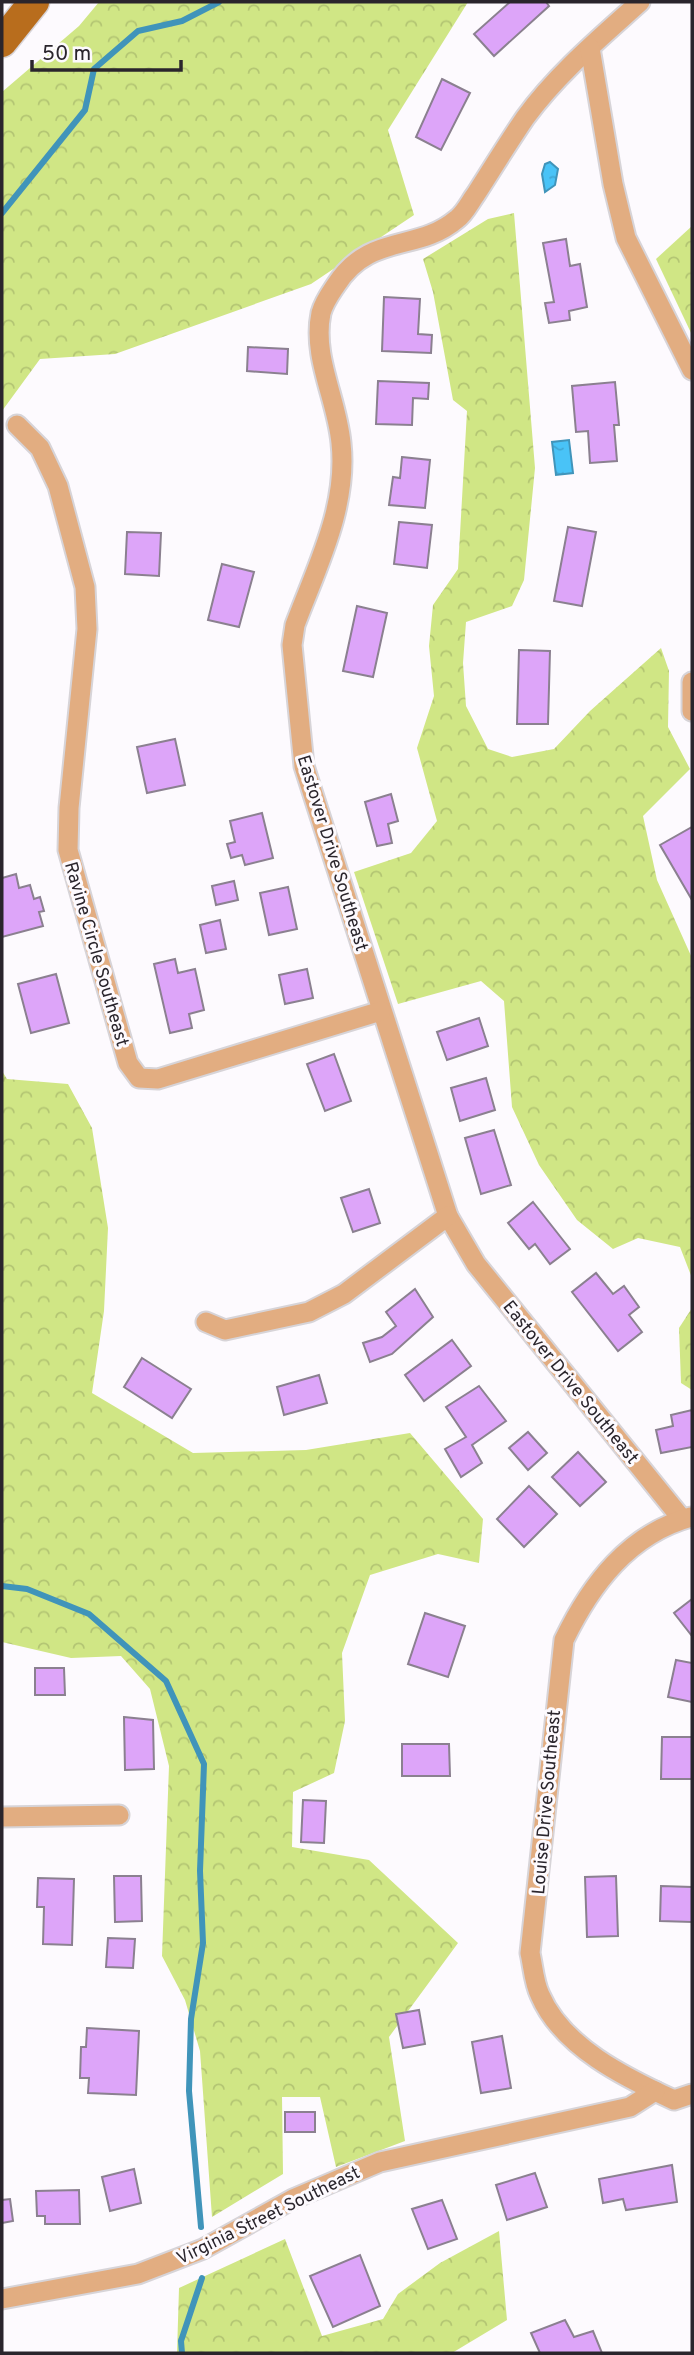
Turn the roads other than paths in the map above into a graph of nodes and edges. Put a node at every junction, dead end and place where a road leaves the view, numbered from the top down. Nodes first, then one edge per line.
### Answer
1 (34, 2) edge
2 (640, 2) edge
3 (2, 43) edge
4 (590, 48) junction
5 (692, 370) edge
6 (17, 425) dead end
7 (692, 682) edge
8 (692, 711) edge
9 (381, 1011) junction
10 (448, 1216) junction
11 (206, 1322) dead end
12 (687, 1518) edge
13 (119, 1815) dead end
14 (2, 1817) edge
15 (655, 2091) junction
16 (683, 2097) edge
17 (692, 2109) edge
18 (2, 2299) edge

1 - 3 main road
2 - 4 street, Eastover Drive Southeast
4 - 5 street
4 - 9 street, Eastover Drive Southeast
6 - 9 street, Ravine Circle Southeast
7 - 8 street
9 - 10 street, Eastover Drive Southeast
10 - 11 street
10 - 12 street, Eastover Drive Southeast
12 - 15 street, Louise Drive Southeast
13 - 14 street
15 - 16 street
15 - 18 street, Virginia Street Southeast
16 - 17 street

